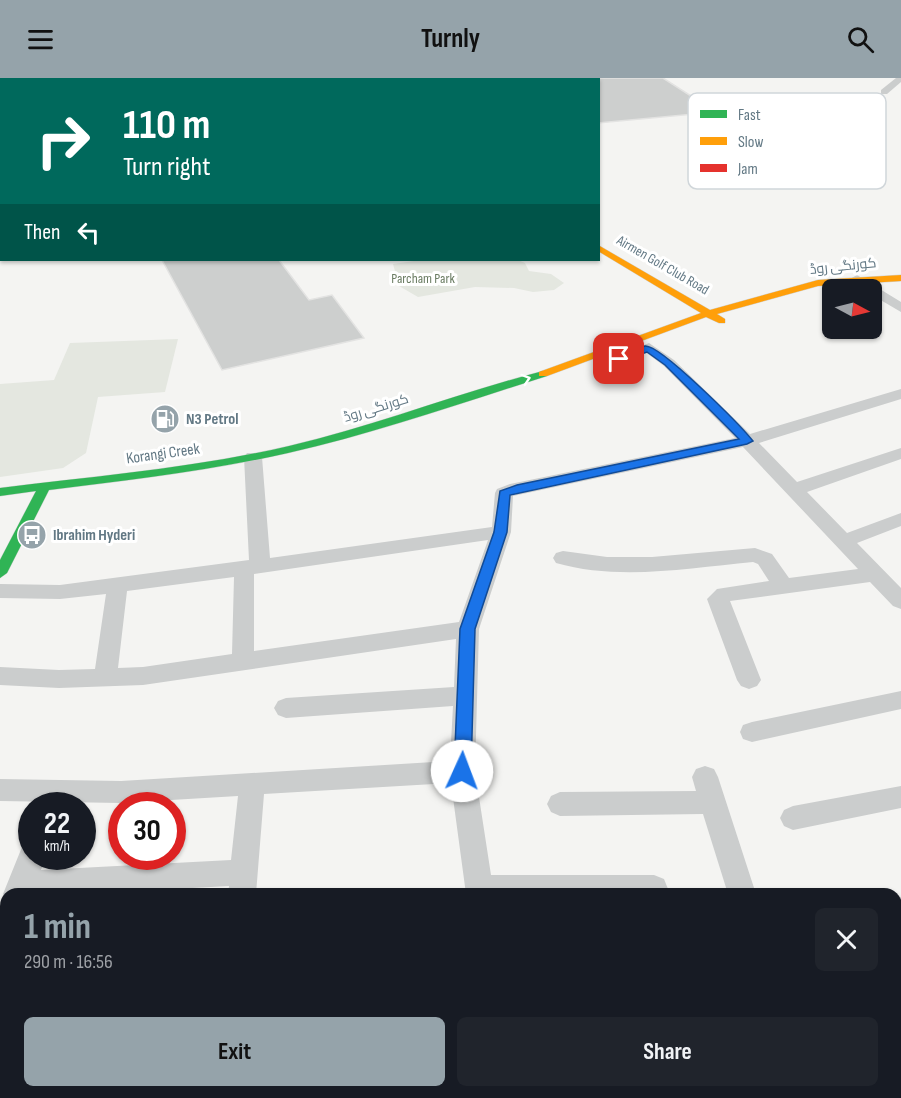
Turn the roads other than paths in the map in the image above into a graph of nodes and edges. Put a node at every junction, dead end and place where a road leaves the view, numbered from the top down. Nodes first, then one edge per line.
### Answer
1 (901, 78) edge
2 (884, 92) dead end
3 (600, 248) edge
4 (600, 254) edge
5 (901, 278) edge
6 (882, 280) edge
7 (822, 283) edge
8 (882, 284) edge
9 (901, 285) edge
10 (822, 292) edge
11 (882, 296) edge
12 (901, 308) edge
13 (713, 318) junction
14 (649, 348) junction
15 (901, 394) edge
16 (330, 439) junction
17 (747, 441) junction
18 (901, 453) edge
19 (253, 457) junction
20 (44, 487) junction
21 (794, 490) junction
22 (0, 492) edge
23 (901, 519) edge
24 (501, 532) junction
25 (844, 542) junction
26 (563, 558) dead end
27 (252, 567) junction
28 (0, 573) edge
29 (876, 574) junction
30 (118, 583) junction
31 (783, 585) junction
32 (0, 591) edge
33 (901, 601) edge
34 (468, 629) junction
35 (243, 662) junction
36 (0, 676) edge
37 (105, 678) junction
38 (748, 680) dead end
39 (465, 696) junction
40 (901, 700) edge
41 (286, 708) dead end
42 (752, 732) dead end
43 (462, 771) junction
44 (252, 784) junction
45 (0, 790) edge
46 (18, 793) edge
47 (96, 794) edge
48 (901, 797) edge
49 (560, 804) dead end
50 (793, 818) dead end
51 (26, 870) edge
52 (243, 883) edge
53 (19, 888) edge
54 (56, 888) edge
55 (480, 888) edge
56 (740, 888) edge

1 - 2 street
3 - 13 main road, Airmen Golf Club Road
4 - 13 main road, Airmen Golf Club Road
5 - 6 main road, کورنگی روڈ
7 - 13 main road, کورنگی روڈ
8 - 9 main road, کورنگی روڈ
10 - 13 main road, کورنگی روڈ
11 - 12 street
13 - 14 main road, کورنگی روڈ
16 -> 13 main road, کورنگی روڈ
14 - 16 main road, کورنگی روڈ
14 - 17 street
15 - 17 street
16 - 19 main road, Korangi Creek
17 - 21 street
17 - 24 street
18 - 21 street
19 - 20 main road, Korangi Creek
19 - 27 street
20 - 22 main road, Korangi Creek
20 - 28 main road
21 - 25 street
23 - 25 street
24 - 27 street
24 - 34 street
25 - 29 street
26 - 31 street
27 - 30 street
27 - 35 street
29 - 31 street
29 - 33 street
30 - 32 street
30 - 37 street
31 - 38 street
34 - 35 street
34 - 39 street
35 - 37 street
36 - 37 street
39 - 41 street
39 - 43 street
40 - 42 street
43 - 44 street
43 - 55 street
44 - 47 street
44 - 52 street
45 - 46 street
48 - 50 street
49 - 56 street
51 - 53 street
52 - 54 street

